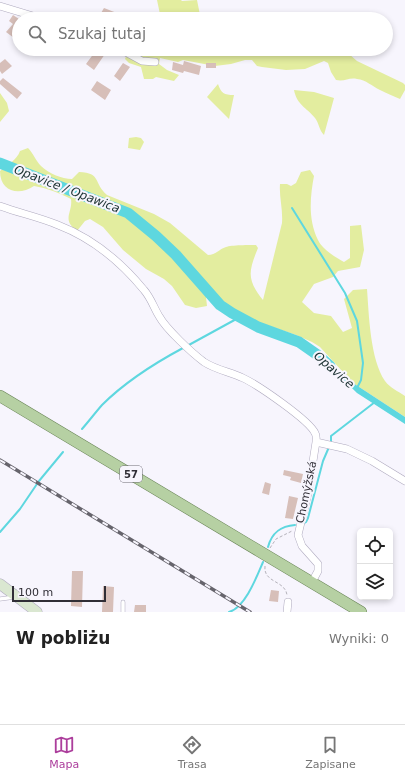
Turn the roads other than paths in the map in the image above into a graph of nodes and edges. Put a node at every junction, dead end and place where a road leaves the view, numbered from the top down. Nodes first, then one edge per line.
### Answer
1 (0, 6) edge
2 (20, 12) edge
3 (133, 56) edge
4 (155, 62) dead end
5 (0, 206) edge
6 (0, 396) edge
7 (316, 442) junction
8 (405, 481) edge
9 (312, 582) junction
10 (0, 584) edge
11 (17, 597) junction
12 (0, 600) edge
13 (123, 602) dead end
14 (288, 602) road end
15 (37, 612) edge
16 (122, 612) edge
17 (287, 612) edge
18 (361, 612) edge

1 - 2 street
3 - 4 street
5 - 7 street
6 - 9 main road, 57
7 - 8 street
7 - 9 street, Chomýžská
9 - 18 main road, 57
10 - 11 main road
11 - 12 lane
11 - 15 main road
13 - 16 lane
14 - 17 street

